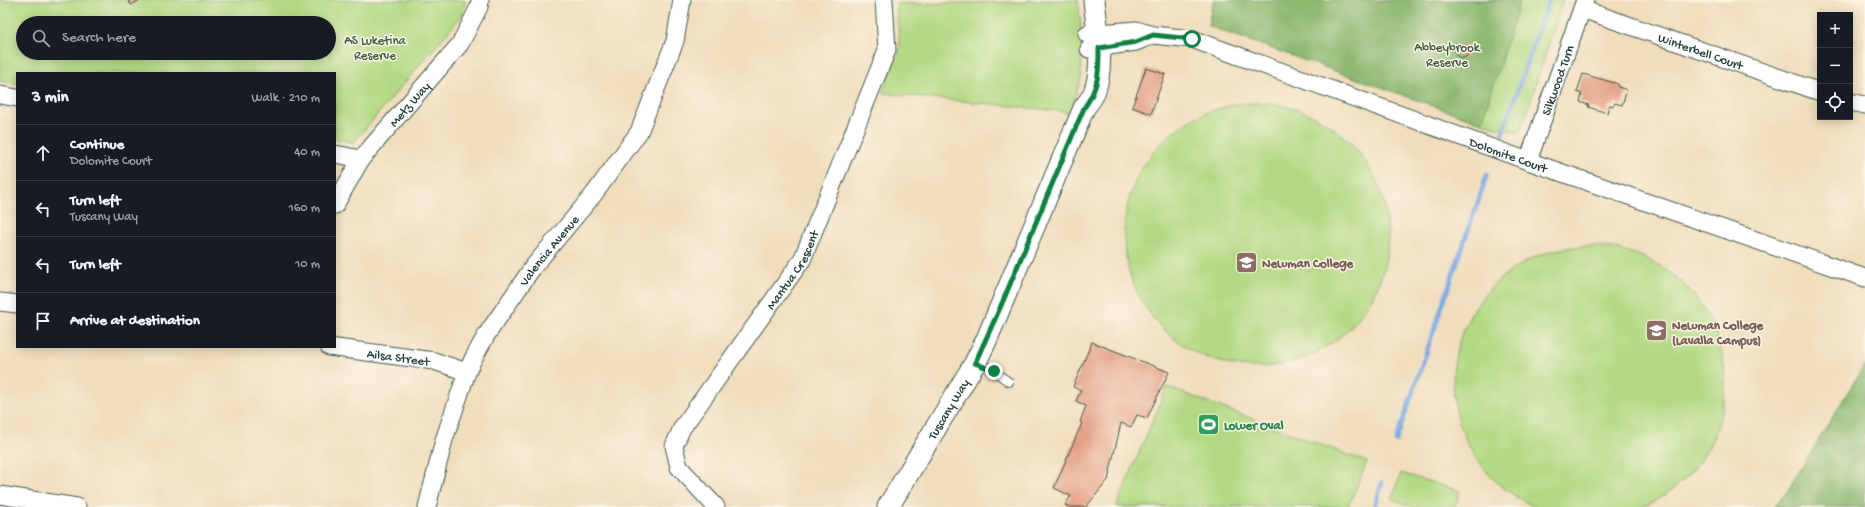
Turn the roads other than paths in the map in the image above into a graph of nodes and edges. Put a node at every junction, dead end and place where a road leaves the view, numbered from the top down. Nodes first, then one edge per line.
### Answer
1 (480, 0) edge
2 (682, 0) edge
3 (884, 0) edge
4 (1084, 0) edge
5 (1094, 0) edge
6 (1584, 5) edge
7 (1093, 41) junction
8 (1817, 91) edge
9 (0, 95) edge
10 (16, 98) edge
11 (1853, 103) edge
12 (1865, 106) edge
13 (336, 154) edge
14 (361, 159) junction
15 (1528, 161) junction
16 (336, 203) edge
17 (1865, 278) edge
18 (0, 302) edge
19 (16, 304) edge
20 (336, 348) edge
21 (975, 363) junction
22 (467, 372) junction
23 (1009, 382) dead end
24 (0, 495) edge
25 (77, 507) edge
26 (427, 507) edge
27 (716, 507) edge
28 (888, 507) edge

1 - 14 street, Metz Way
2 - 22 street, Valencia Avenue
3 - 27 street, Mantua Crescent
4 - 7 street, Tuscany Way
5 - 7 street, Tuscany Way
6 - 8 street, Winterbell Court
6 - 15 street, Silkwood Turn
7 - 15 street, Dolomite Court
7 - 21 street, Tuscany Way
9 - 10 street
11 - 12 street
13 - 14 street
14 - 16 street, Metz Way
15 - 17 street, Dolomite Court
18 - 19 street
20 - 22 street, Ailsa Street
21 - 23 lane
21 - 28 street, Tuscany Way
22 - 26 street, Valencia Avenue
24 - 25 street

